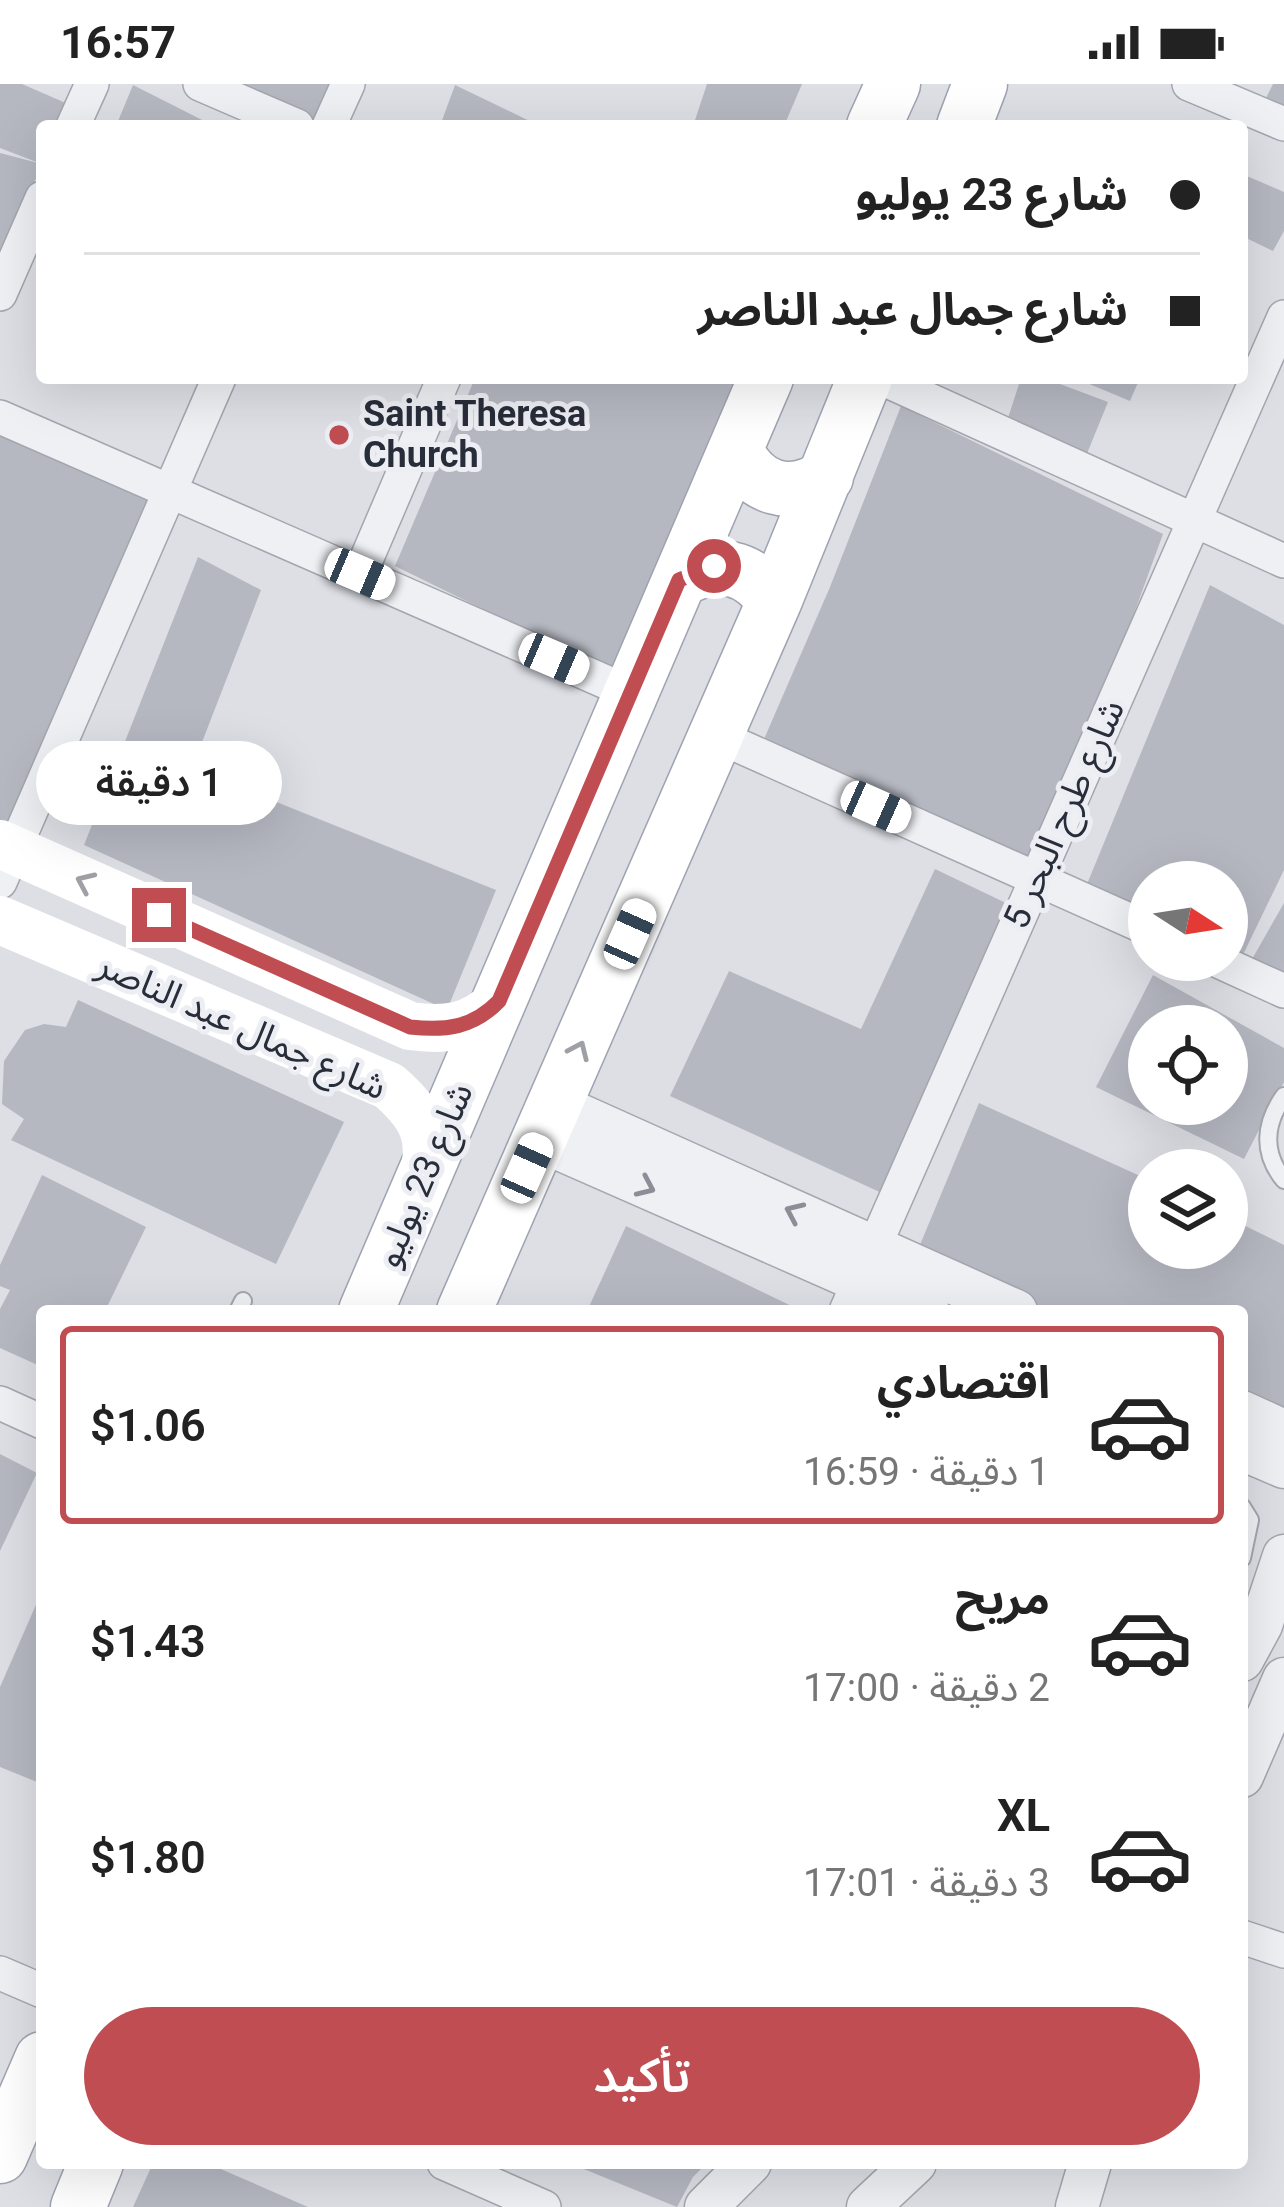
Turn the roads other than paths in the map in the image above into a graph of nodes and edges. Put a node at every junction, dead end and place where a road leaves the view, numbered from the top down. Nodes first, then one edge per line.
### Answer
1 (92, 84) edge
2 (200, 84) edge
3 (348, 84) edge
4 (892, 84) edge
5 (980, 84) edge
6 (1189, 84) edge
7 (76, 120) edge
8 (283, 120) edge
9 (332, 120) edge
10 (877, 120) edge
11 (966, 120) edge
12 (1284, 124) edge
13 (36, 212) edge
14 (0, 294) edge
15 (1284, 317) edge
16 (216, 384) edge
17 (441, 384) edge
18 (764, 384) edge
19 (863, 384) edge
20 (894, 384) edge
21 (0, 417) edge
22 (736, 450) junction
23 (826, 477) junction
24 (170, 491) junction
25 (1193, 520) junction
26 (1284, 561) edge
27 (360, 574) junction
28 (679, 580) junction
29 (774, 602) junction
30 (631, 693) junction
31 (717, 736) junction
32 (5, 859) edge
33 (1036, 878) junction
34 (0, 920) edge
35 (1128, 920) edge
36 (1248, 975) edge
37 (1284, 991) edge
38 (499, 1001) junction
39 (1284, 1096) edge
40 (547, 1122) junction
41 (423, 1178) junction
42 (1284, 1180) edge
43 (860, 1280) edge
44 (369, 1305) edge
45 (467, 1305) edge
46 (915, 1305) edge
47 (986, 1305) edge
48 (0, 1403) edge
49 (1248, 1415) edge
50 (36, 1418) edge
51 (1284, 1431) edge
52 (1248, 1452) edge
53 (1284, 1467) edge
54 (1284, 1556) edge
55 (1248, 1649) edge
56 (1284, 1678) edge
57 (1248, 1764) edge
58 (1248, 1939) edge
59 (1284, 1951) edge
60 (0, 1973) edge
61 (36, 1988) edge
62 (36, 2073) edge
63 (0, 2156) edge
64 (94, 2169) edge
65 (467, 2169) edge
66 (745, 2169) edge
67 (909, 2169) edge
68 (1088, 2169) edge
69 (78, 2207) edge
70 (544, 2207) edge
71 (706, 2207) edge
72 (868, 2207) edge
73 (1077, 2207) edge

1 - 7 street
2 - 8 street
3 - 9 street
4 - 10 main road
5 - 11 main road
6 - 12 street
13 - 14 street
15 - 25 street, شارع طرح البحر 5
16 - 24 street
17 - 27 street
18 - 22 main road, شارع 23 يوليو
19 - 23 main road
20 - 25 street
21 - 24 street
22 - 23 main road
22 - 28 main road, شارع 23 يوليو
23 - 29 main road
24 - 27 street
24 - 32 street
25 - 26 street
25 - 33 street, شارع طرح البحر 5
27 - 30 street
28 - 29 main road
28 - 30 main road, شارع 23 يوليو
29 - 31 main road
30 - 38 main road, شارع 23 يوليو
31 - 33 street
40 -> 31 main road
38 -> 32 main road, شارع جمال عبد الناصر
33 - 35 street
33 - 43 street, شارع طرح البحر 5
34 - 41 main road, شارع جمال عبد الناصر
36 - 37 street
38 - 41 main road, شارع 23 يوليو
39 - 42 lane
40 - 43 street
40 - 45 main road
41 - 44 main road, شارع 23 يوليو
43 - 46 street
43 - 47 street
48 - 50 street
49 - 51 street
52 - 53 street
54 - 55 street
56 - 57 street
58 - 59 street
60 - 61 street
62 - 63 main road
64 - 69 main road
65 - 70 street
66 - 71 street
67 - 72 street
68 - 73 street

